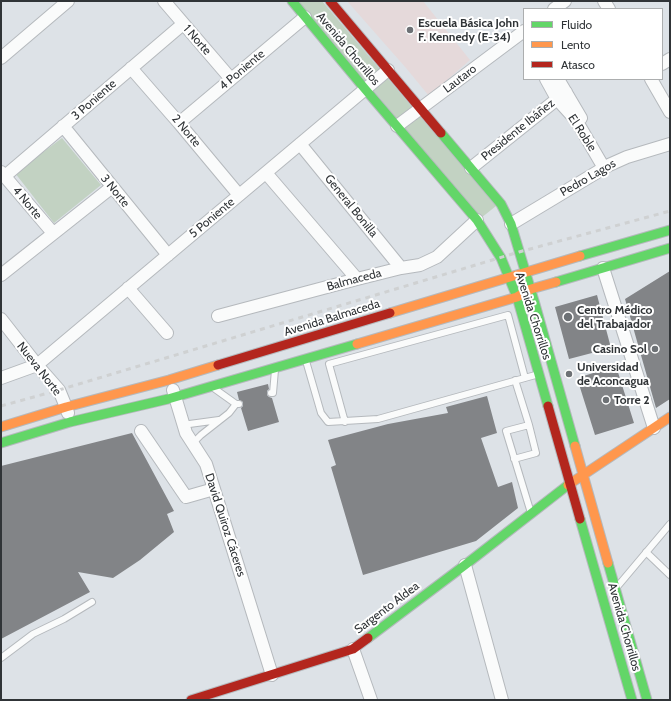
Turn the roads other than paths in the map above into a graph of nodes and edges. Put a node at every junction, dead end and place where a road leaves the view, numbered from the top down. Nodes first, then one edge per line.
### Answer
1 (68, 1) edge
2 (164, 1) edge
3 (292, 1) edge
4 (330, 1) edge
5 (565, 1) edge
6 (555, 8) edge
7 (305, 17) junction
8 (183, 24) junction
9 (523, 32) edge
10 (1, 58) edge
11 (131, 68) junction
12 (388, 70) junction
13 (231, 79) junction
14 (547, 80) edge
15 (558, 80) edge
16 (652, 80) edge
17 (365, 89) junction
18 (561, 95) junction
19 (420, 109) junction
20 (670, 112) edge
21 (179, 124) junction
22 (63, 126) junction
23 (397, 126) junction
24 (300, 144) junction
25 (670, 144) edge
26 (606, 166) junction
27 (471, 168) junction
28 (266, 173) junction
29 (3, 174) edge
30 (112, 187) junction
31 (239, 195) junction
32 (477, 220) junction
33 (510, 224) junction
34 (670, 230) edge
35 (53, 233) junction
36 (670, 248) edge
37 (168, 254) junction
38 (401, 268) junction
39 (603, 268) junction
40 (525, 272) junction
41 (1, 275) edge
42 (508, 278) junction
43 (357, 279) junction
44 (128, 288) junction
45 (531, 289) junction
46 (517, 297) junction
47 (218, 316) dead end
48 (1, 319) edge
49 (167, 333) dead end
50 (306, 359) junction
51 (37, 365) junction
52 (275, 368) junction
53 (539, 374) junction
54 (1, 378) edge
55 (525, 378) junction
56 (169, 380) junction
57 (515, 380) junction
58 (212, 387) junction
59 (271, 393) dead end
60 (175, 398) junction
61 (66, 407) junction
62 (670, 417) edge
63 (220, 420) junction
64 (70, 422) junction
65 (345, 422) junction
66 (182, 425) junction
67 (529, 425) junction
68 (1, 427) edge
69 (654, 428) junction
70 (141, 431) dead end
71 (1, 443) edge
72 (192, 444) junction
73 (514, 459) junction
74 (583, 475) junction
75 (570, 484) junction
76 (214, 489) junction
77 (531, 514) junction
78 (670, 524) edge
79 (646, 552) junction
80 (465, 565) junction
81 (670, 575) edge
82 (616, 589) junction
83 (92, 602) dead end
84 (353, 649) junction
85 (1, 658) edge
86 (638, 666) junction
87 (623, 670) junction
88 (272, 675) junction
89 (191, 700) edge
90 (370, 700) edge
91 (502, 700) edge
92 (632, 700) edge
93 (647, 700) edge

1 - 10 street
2 - 8 street, 1 Norte
3 - 7 main road, Avenida Chorrillos
4 - 12 main road, Avenida Chorrillos
5 - 6 street
7 - 13 street, 4 Poniente
7 - 17 main road, Avenida Chorrillos
8 - 11 street, 3 Poniente
8 - 13 street, 1 Norte
9 - 19 street, Lautaro
11 - 21 street, 2 Norte
11 - 22 street, 3 Poniente
12 - 17 street, 5 Poniente
12 - 19 main road, Avenida Chorrillos
13 - 21 street, 4 Poniente
14 - 18 street, El Roble
15 - 18 street, El Roble
16 - 20 street
17 - 23 main road, Avenida Chorrillos
17 - 24 street, 5 Poniente
18 - 26 street, El Roble
18 - 27 street, Presidente Ibáñez
19 - 23 street, Lautaro
19 - 27 main road, Avenida Chorrillos
21 - 31 street, 2 Norte
22 - 29 street, 3 Poniente
22 - 30 street, 3 Norte
23 - 32 main road, Avenida Chorrillos
24 - 28 street, 5 Poniente
24 - 38 street, General Bonilla
25 - 26 street, Pedro Lagos
26 - 33 street, Pedro Lagos
27 - 33 main road, Avenida Chorrillos
28 - 31 street, 5 Poniente
28 - 43 street
29 - 35 street, 4 Norte
30 - 35 street
30 - 37 street, 3 Norte
31 - 37 street, 5 Poniente
32 - 38 street, Balmaceda
32 - 42 main road, Avenida Chorrillos
33 - 40 main road, Avenida Chorrillos
34 - 40 main road, Avenida Balmaceda
35 - 41 street
36 - 39 main road
37 - 44 street, 5 Poniente
38 - 43 street, Balmaceda
39 - 45 main road
39 - 69 street
40 - 42 main road, Avenida Balmaceda
40 - 45 main road, Avenida Chorrillos
42 - 46 main road, Avenida Chorrillos
42 - 56 main road, Avenida Balmaceda
43 - 47 street, Balmaceda
44 - 49 street
44 - 51 street, 5 Poniente
45 - 46 main road
45 - 74 main road, Avenida Chorrillos
46 - 50 main road
46 - 53 main road, Avenida Chorrillos
48 - 51 street, Nueva Norte
50 - 52 main road
50 - 65 lane
51 - 54 street
51 - 61 street, Nueva Norte
52 - 58 main road
52 - 59 lane
53 - 55 lane
53 - 75 main road, Avenida Chorrillos
55 - 57 lane
55 - 65 lane
56 - 60 street, David Quiroz Cáceres
56 - 61 main road, Avenida Balmaceda
57 - 65 lane
57 - 67 lane
58 - 60 main road
58 - 63 lane
60 - 64 main road
60 - 66 street, David Quiroz Cáceres
61 - 64 street, Nueva Norte
61 - 68 main road, Avenida Balmaceda
62 - 69 main road, Sargento Aldea
63 - 66 lane
63 - 72 lane
64 - 71 main road
66 - 72 street, David Quiroz Cáceres
67 - 73 lane
67 - 73 lane
69 - 74 main road, Sargento Aldea
70 - 76 street
72 - 76 street, David Quiroz Cáceres
73 - 77 lane
74 - 75 main road, Sargento Aldea
74 - 82 main road, Avenida Chorrillos
75 - 77 main road, Sargento Aldea
75 - 87 main road, Avenida Chorrillos
76 - 88 street, David Quiroz Cáceres
77 - 80 main road, Sargento Aldea
78 - 79 lane
79 - 81 lane
79 - 82 lane
80 - 84 main road, Sargento Aldea
80 - 91 street
82 - 86 main road, Avenida Chorrillos
83 - 85 lane
84 - 88 main road, Sargento Aldea
84 - 90 street
86 - 87 main road
86 - 93 main road, Avenida Chorrillos
87 - 92 main road, Avenida Chorrillos
88 - 89 main road, Sargento Aldea

